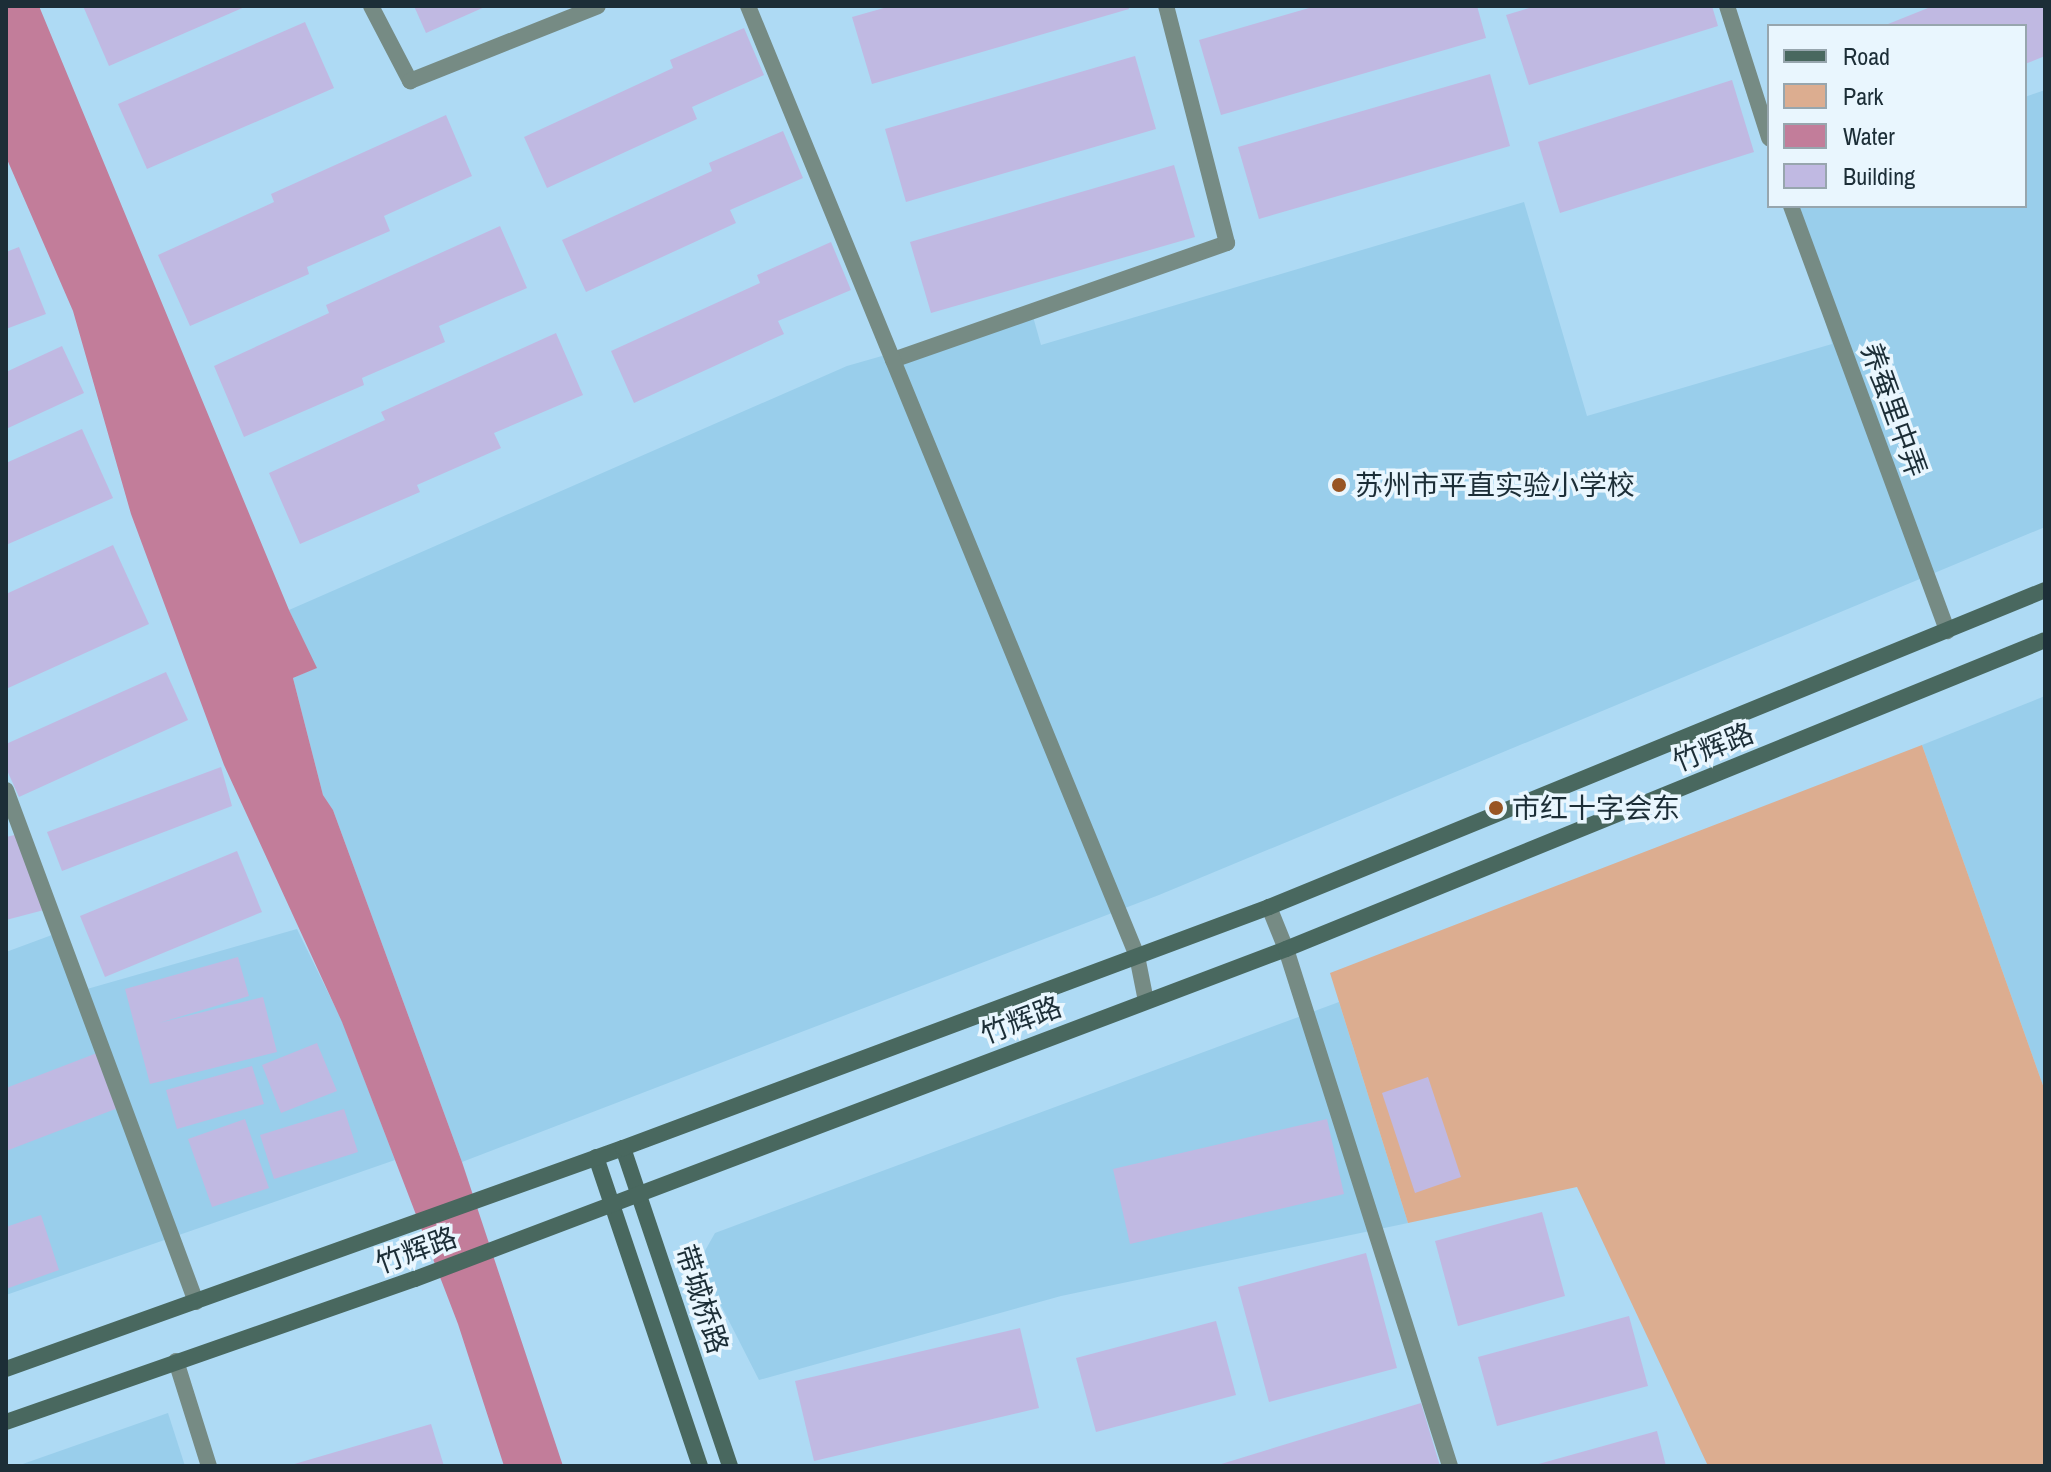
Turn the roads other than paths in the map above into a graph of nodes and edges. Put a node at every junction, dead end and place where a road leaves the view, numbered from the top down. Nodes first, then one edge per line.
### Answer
1 (371, 6) edge
2 (598, 6) edge
3 (748, 6) edge
4 (1166, 6) edge
5 (1727, 6) edge
6 (1767, 132) edge
7 (1792, 208) edge
8 (893, 360) junction
9 (2045, 590) edge
10 (1947, 631) junction
11 (2045, 640) edge
12 (6, 790) edge
13 (1269, 907) junction
14 (1286, 949) junction
15 (1137, 956) junction
16 (1146, 1001) junction
17 (623, 1148) junction
18 (596, 1157) junction
19 (639, 1192) junction
20 (612, 1202) junction
21 (196, 1302) junction
22 (176, 1361) junction
23 (6, 1369) edge
24 (6, 1422) edge
25 (209, 1466) edge
26 (700, 1466) edge
27 (730, 1466) edge
28 (1450, 1466) edge

1 - 2 street
3 - 8 street
4 - 8 street
5 - 6 street
7 - 10 street, 养蚕里中弄
8 - 15 street
9 - 10 main road, 竹辉路
10 - 13 main road, 竹辉路
11 - 14 main road, 竹辉路
12 - 21 street
13 - 14 street
13 - 15 main road, 竹辉路
14 - 16 main road, 竹辉路
14 - 28 street
15 - 16 street
15 - 17 main road, 竹辉路
16 - 19 main road, 竹辉路
17 - 18 main road, 竹辉路
17 - 19 main road, 带城桥路
18 - 20 main road, 带城桥路
18 - 21 main road, 竹辉路
19 - 20 main road, 竹辉路
19 - 27 main road, 带城桥路
20 - 22 main road, 竹辉路
20 - 26 main road, 带城桥路
21 - 23 main road, 竹辉路
22 - 24 main road, 竹辉路
22 - 25 street

